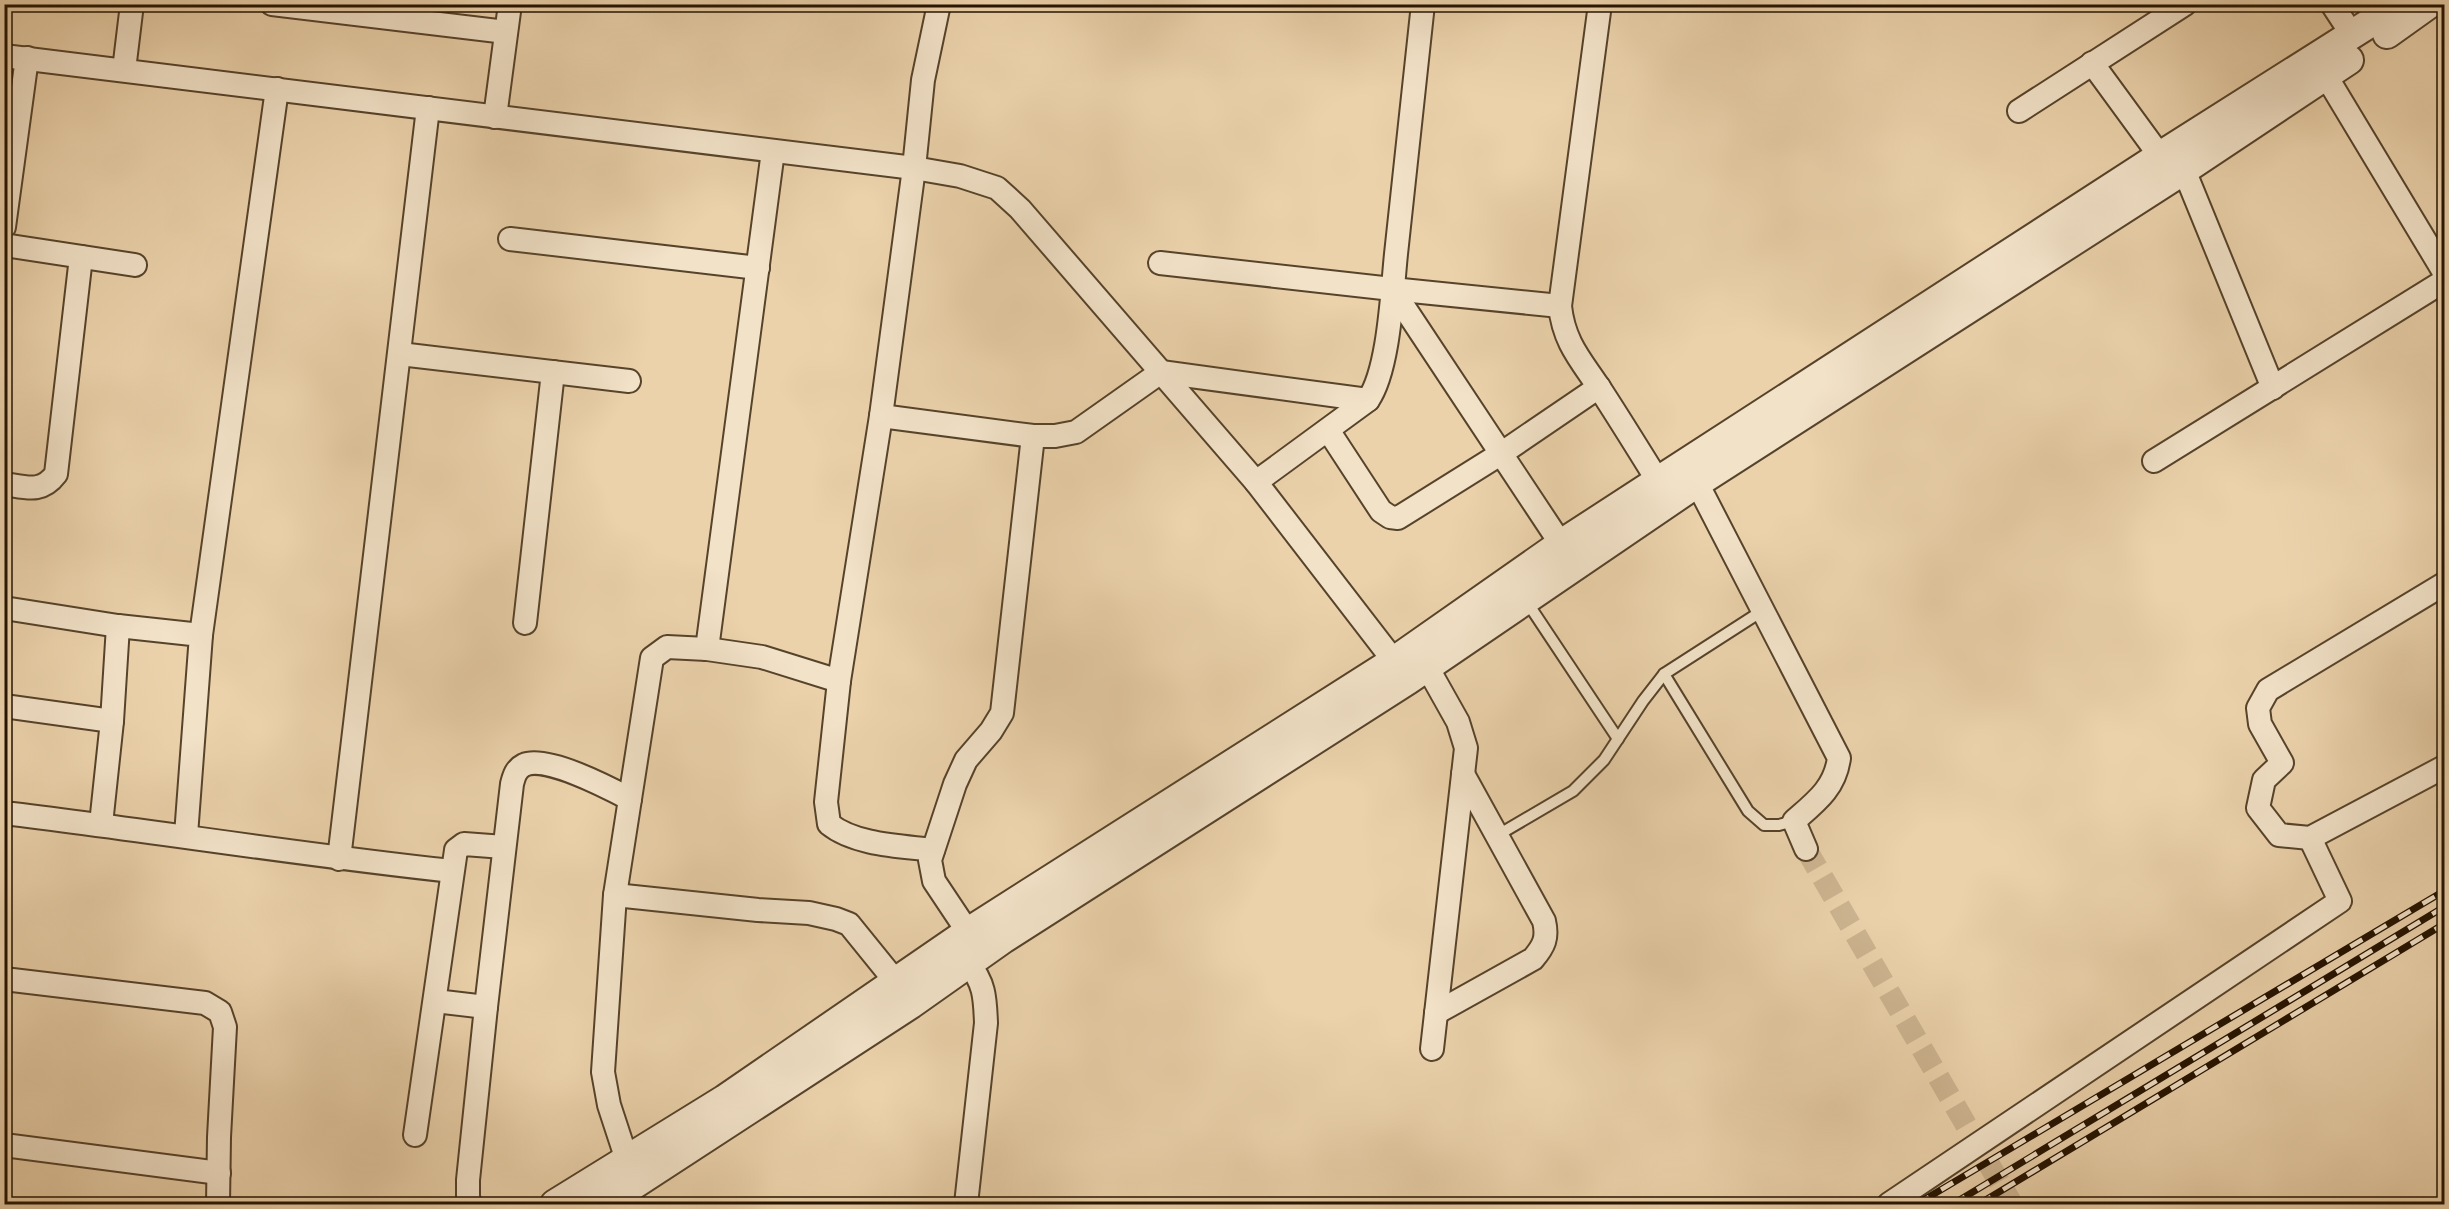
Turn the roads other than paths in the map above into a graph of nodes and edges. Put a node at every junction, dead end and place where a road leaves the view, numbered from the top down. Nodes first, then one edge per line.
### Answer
1 (132, 4) edge
2 (272, 4) edge
3 (510, 4) edge
4 (939, 4) edge
5 (1424, 4) edge
6 (1600, 4) edge
7 (2185, 4) edge
8 (2332, 4) edge
9 (2400, 4) edge
10 (2429, 4) edge
11 (506, 32) junction
12 (2353, 36) junction
13 (4, 56) edge
14 (27, 58) junction
15 (2092, 63) junction
16 (124, 70) junction
17 (2326, 76) junction
18 (277, 90) junction
19 (428, 108) junction
20 (2019, 111) dead end
21 (495, 117) junction
22 (773, 152) junction
23 (2172, 163) junction
24 (914, 168) junction
25 (4, 227) edge
26 (510, 239) dead end
27 (4, 245) edge
28 (81, 257) junction
29 (1160, 263) dead end
30 (135, 265) dead end
31 (758, 268) junction
32 (2445, 272) edge
33 (2445, 281) edge
34 (1392, 290) junction
35 (1560, 306) junction
36 (400, 354) junction
37 (553, 372) junction
38 (1161, 372) junction
39 (628, 381) dead end
40 (1599, 387) junction
41 (2273, 387) junction
42 (1368, 400) junction
43 (881, 416) junction
44 (1328, 430) junction
45 (1033, 436) junction
46 (1502, 453) junction
47 (2154, 461) dead end
48 (1256, 482) junction
49 (1697, 483) junction
50 (4, 484) edge
51 (1664, 491) junction
52 (1561, 544) junction
53 (2445, 584) edge
54 (1525, 599) junction
55 (4, 608) edge
56 (1762, 611) junction
57 (525, 623) dead end
58 (118, 626) junction
59 (201, 635) junction
60 (707, 649) junction
61 (1409, 669) junction
62 (1664, 674) junction
63 (839, 681) junction
64 (4, 706) edge
65 (112, 721) junction
66 (1618, 739) junction
67 (2445, 767) edge
68 (1463, 774) junction
69 (630, 799) junction
70 (4, 813) edge
71 (1794, 821) junction
72 (101, 824) junction
73 (186, 835) junction
74 (1498, 835) junction
75 (2310, 838) junction
76 (504, 847) junction
77 (1806, 849) tunnel mouth
78 (933, 850) junction
79 (339, 859) junction
80 (452, 871) junction
81 (615, 895) junction
82 (968, 932) junction
83 (968, 963) junction
84 (4, 979) edge
85 (896, 982) junction
86 (435, 1000) junction
87 (486, 1007) junction
88 (1436, 1013) junction
89 (1432, 1049) dead end
90 (415, 1135) dead end
91 (4, 1145) edge
92 (627, 1160) junction
93 (219, 1173) junction
94 (218, 1204) edge
95 (470, 1204) edge
96 (555, 1204) edge
97 (604, 1204) edge
98 (966, 1204) edge
99 (1889, 1204) edge

1 - 16 street
2 - 11 street
3 - 11 street
4 - 24 street
5 - 34 street
6 - 35 street
7 - 15 street
8 - 12 street
9 - 12 street
10 - 17 street
11 - 21 street
12 - 23 street
13 - 14 street
14 - 16 street
14 - 25 street
15 - 20 street
15 - 23 street
16 - 18 street
17 - 23 street
17 - 32 street
18 - 19 street
18 - 59 street
19 - 21 street
19 - 36 street
21 - 22 street
22 - 24 street
22 - 31 street
23 - 41 street
23 - 49 street
23 - 51 street
24 - 38 street
24 - 43 street
26 - 31 street
27 - 28 street
28 - 30 street
28 - 50 street
29 - 34 street
31 - 60 street
33 - 41 street
34 - 35 street
34 - 42 street
34 - 46 street
35 - 40 street
36 - 37 street
36 - 79 street
37 - 39 street
37 - 57 street
38 - 42 street
38 - 45 street
38 - 48 street
40 - 46 street
40 - 51 street
41 - 47 street
42 - 44 street
43 - 45 street
43 - 63 street
44 - 46 street
44 - 48 street
45 - 78 street
46 - 52 street
48 - 61 street
49 - 51 street
49 - 56 street
51 - 52 street
51 - 54 street
52 - 61 street
53 - 75 street
54 - 61 street
54 - 66 lane
55 - 58 street
56 - 62 lane
56 - 71 street
58 - 59 street
58 - 65 street
59 - 73 street
60 - 63 street
60 - 69 street
61 - 68 street
61 - 82 street
61 - 83 street
62 - 66 lane
62 - 71 lane
63 - 78 street
64 - 65 street
65 - 72 street
66 - 74 lane
67 - 75 street
68 - 74 street
68 - 88 street
69 - 76 street
69 - 81 street
70 - 72 street
71 - 77 street
72 - 73 street
73 - 79 street
74 - 88 street
75 - 99 street
76 - 80 street
76 - 87 street
78 - 82 street
79 - 80 street
80 - 86 street
81 - 85 street
81 - 92 street
82 - 85 street
83 - 97 street
83 - 98 street
84 - 93 street
85 - 92 street
86 - 87 street
86 - 90 street
87 - 95 street
88 - 89 street
91 - 93 street
92 - 96 street
93 - 94 street

